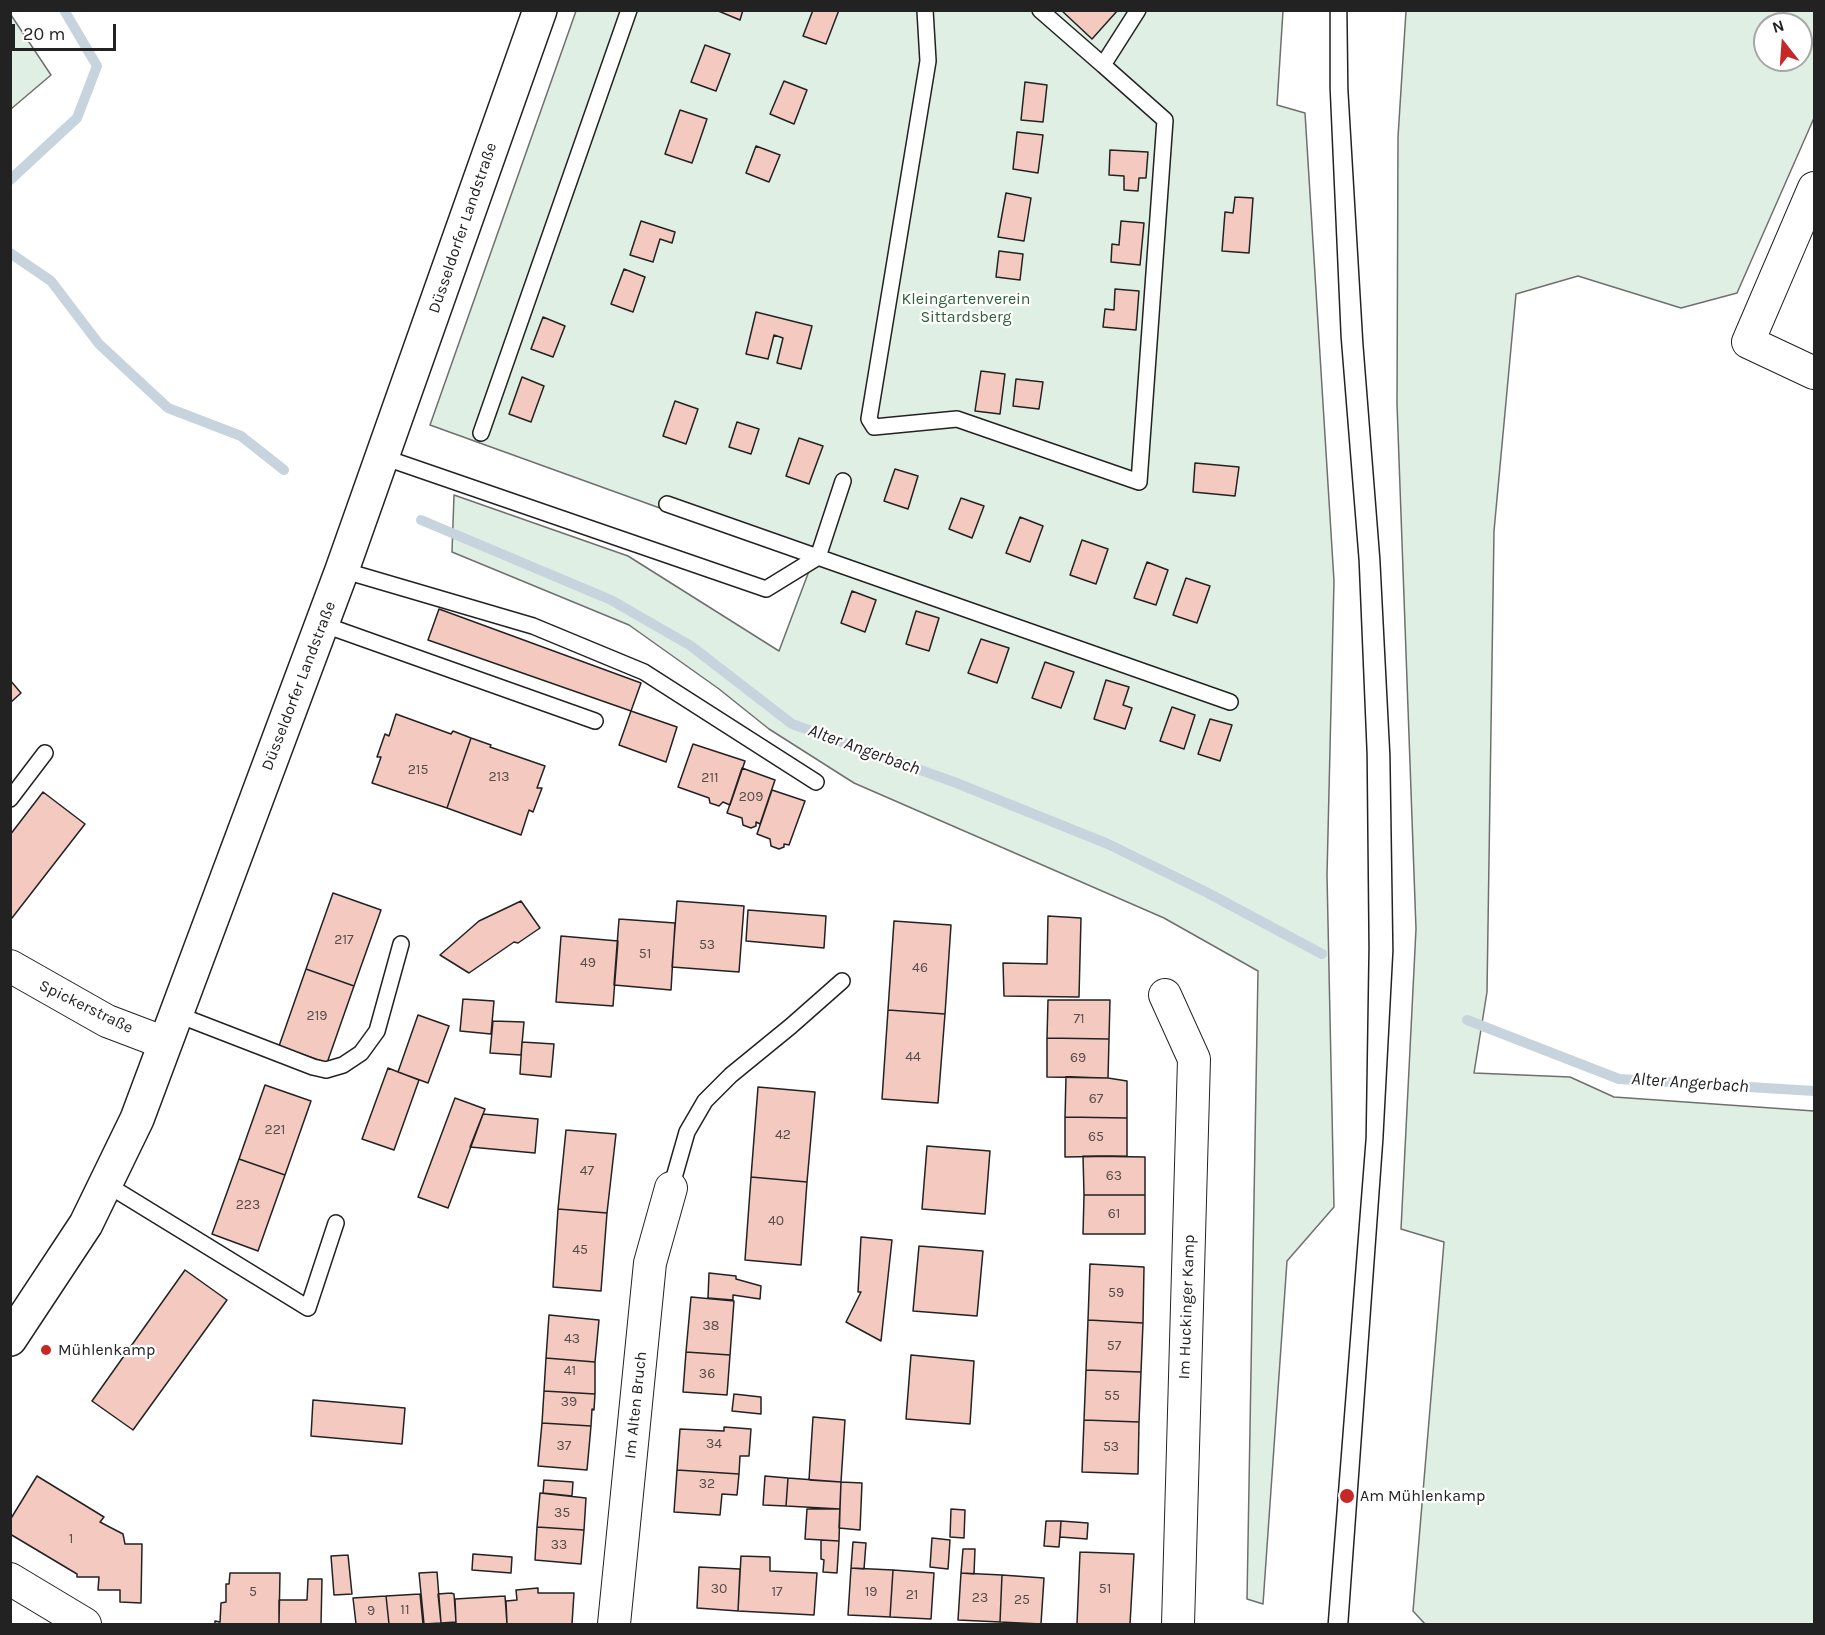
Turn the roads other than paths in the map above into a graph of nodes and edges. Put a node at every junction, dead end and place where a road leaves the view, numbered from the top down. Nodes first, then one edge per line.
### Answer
1 (540, 10) edge
2 (629, 10) edge
3 (925, 10) edge
4 (1040, 10) edge
5 (1138, 10) edge
6 (1103, 65) junction
7 (1815, 188) edge
8 (1815, 373) edge
9 (481, 433) dead end
10 (382, 457) junction
11 (843, 481) dead end
12 (667, 504) dead end
13 (818, 557) junction
14 (342, 570) junction
15 (322, 624) junction
16 (1230, 702) dead end
17 (594, 721) dead end
18 (45, 753) dead end
19 (816, 782) dead end
20 (10, 799) edge
21 (401, 944) dead end
22 (10, 966) edge
23 (842, 981) dead end
24 (1165, 995) dead end
25 (171, 1028) junction
26 (106, 1184) junction
27 (671, 1188) joint
28 (336, 1223) dead end
29 (10, 1339) edge
30 (10, 1579) edge
31 (85, 1624) edge
32 (614, 1624) edge
33 (1178, 1624) edge

1 - 10 main road, Düsseldorfer Landstraße
2 - 9 lane
3 - 6 lane
4 - 6 lane
5 - 6 lane
7 - 8 street
10 - 13 lane
10 - 14 main road, Düsseldorfer Landstraße
11 - 13 lane
12 - 13 lane
13 - 16 lane
14 - 15 main road, Düsseldorfer Landstraße
14 - 19 lane
15 - 17 lane
15 - 25 main road, Düsseldorfer Landstraße
18 - 20 lane
21 - 25 lane
22 - 25 street, Spickerstraße
23 - 27 lane
24 - 33 street, Im Huckinger Kamp
25 - 26 main road, Düsseldorfer Landstraße
26 - 28 lane
26 - 29 main road, Düsseldorfer Landstraße
27 - 32 street, Im Alten Bruch
30 - 31 street

